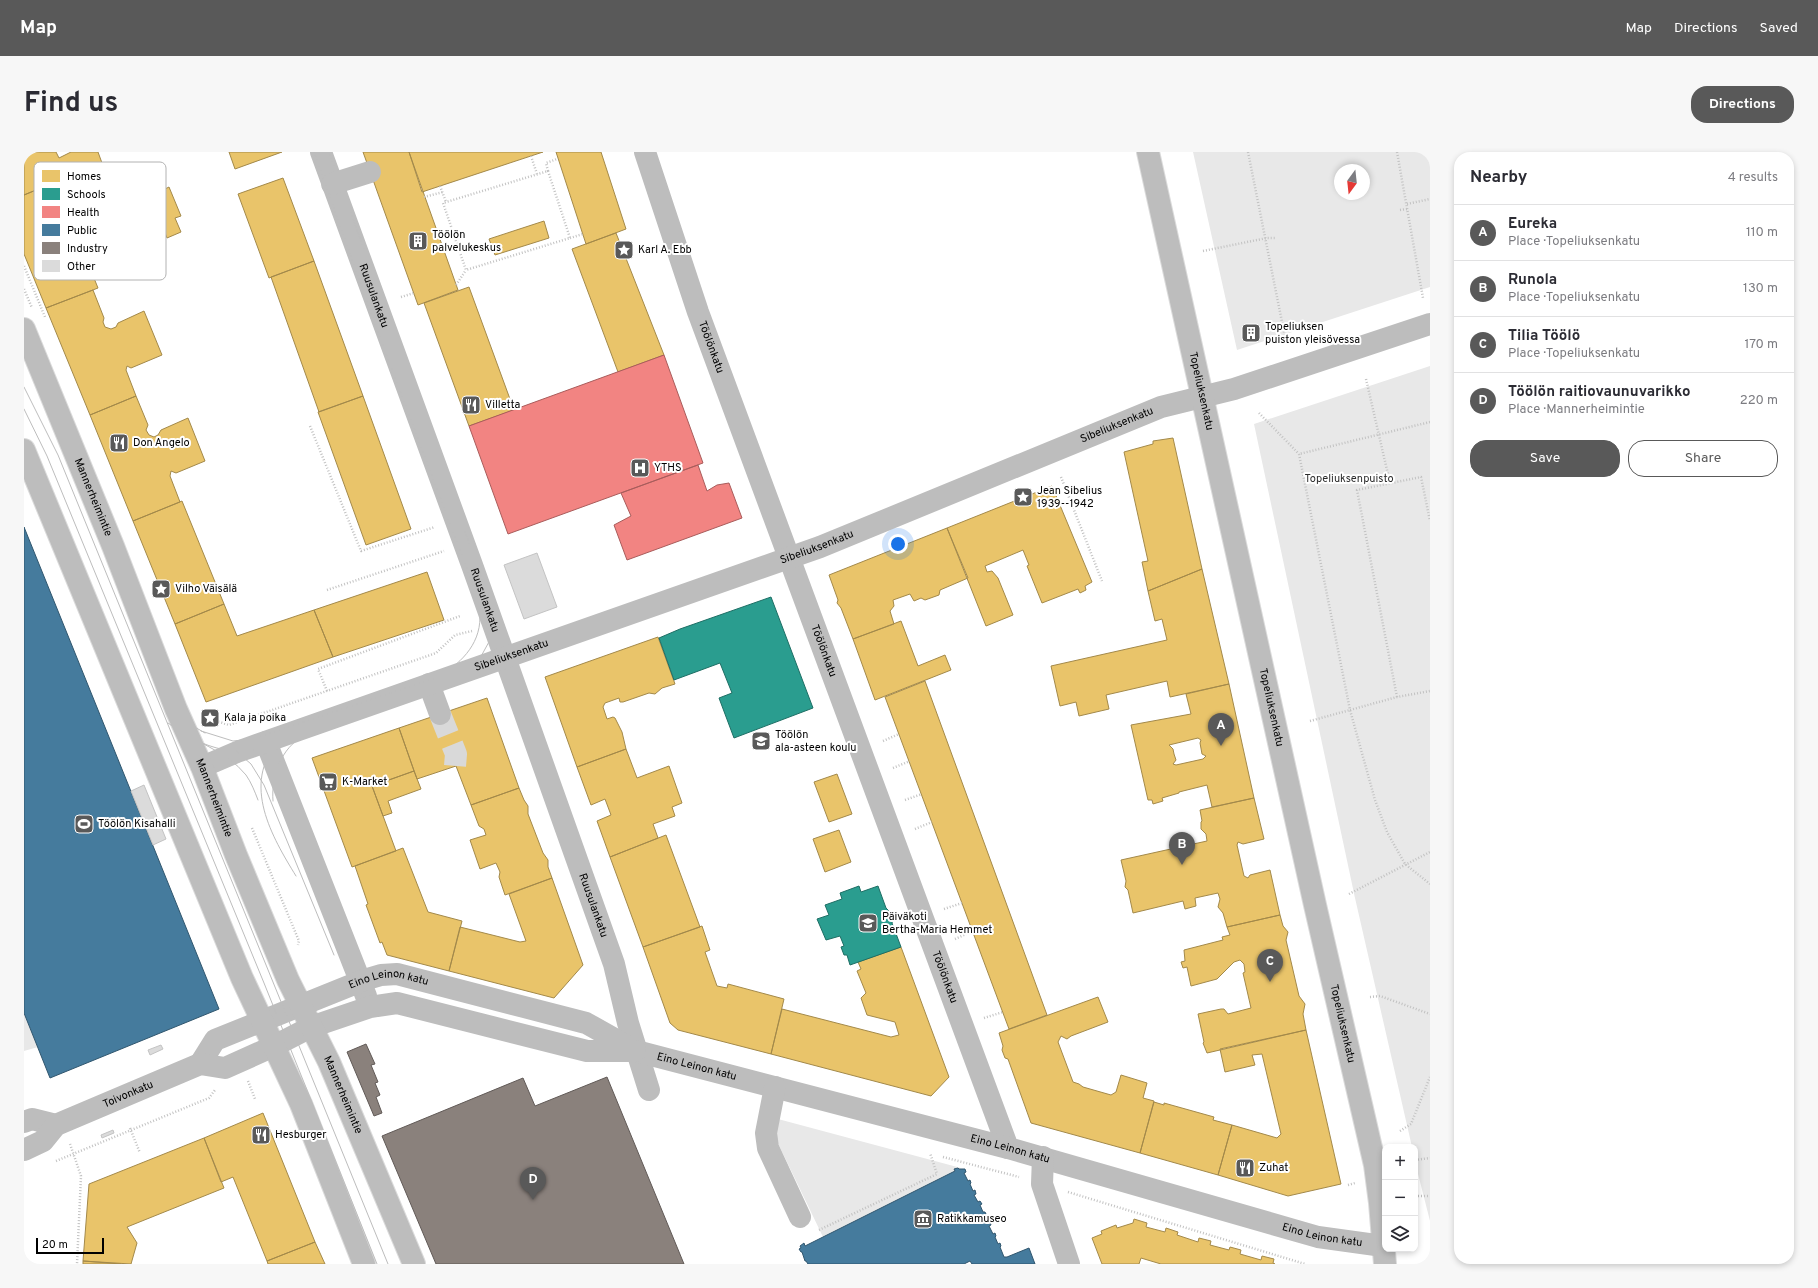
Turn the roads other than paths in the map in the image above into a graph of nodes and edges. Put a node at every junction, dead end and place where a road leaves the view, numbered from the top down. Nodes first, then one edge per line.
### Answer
1 (321, 152) edge
2 (645, 152) edge
3 (1148, 152) edge
4 (370, 172) dead end
5 (332, 184) junction
6 (1430, 324) edge
7 (24, 329) edge
8 (1202, 397) junction
9 (24, 450) edge
10 (789, 557) junction
11 (504, 658) junction
12 (429, 684) junction
13 (440, 714) tunnel mouth
14 (266, 742) junction
15 (202, 767) junction
16 (360, 982) junction
17 (300, 1005) junction
18 (370, 1007) junction
19 (262, 1020) junction
20 (311, 1027) junction
21 (274, 1046) junction
22 (636, 1051) junction
23 (200, 1064) junction
24 (775, 1087) junction
25 (650, 1090) dead end
26 (24, 1122) edge
27 (56, 1125) junction
28 (1008, 1148) junction
29 (24, 1150) edge
30 (1043, 1157) junction
31 (800, 1217) dead end
32 (1384, 1255) edge
33 (364, 1264) edge
34 (414, 1264) edge
35 (1069, 1264) edge

1 - 5 street, Ruusulankatu
2 - 10 street, Töölönkatu
3 - 8 street, Topeliuksenkatu
4 - 5 street
5 - 11 street, Ruusulankatu
6 - 8 street, Sibeliuksenkatu
7 - 15 street, Mannerheimintie
8 - 10 street, Sibeliuksenkatu
8 - 32 street, Topeliuksenkatu
9 - 19 street
10 - 11 street, Sibeliuksenkatu
10 - 28 street, Töölönkatu
11 - 12 street, Sibeliuksenkatu
11 - 22 street, Ruusulankatu
12 - 13 street
12 - 14 street, Sibeliuksenkatu
14 - 15 street, Sibeliuksenkatu
14 - 16 street
15 - 17 street, Mannerheimintie
16 - 17 street, Eino Leinon katu
16 - 18 street
16 - 22 street, Eino Leinon katu
17 - 19 street, Eino Leinon katu
17 - 20 street, Mannerheimintie
18 - 20 street, Eino Leinon katu
18 - 22 street, Eino Leinon katu
19 - 21 street
19 - 23 street
20 - 21 street, Eino Leinon katu
20 - 34 street, Mannerheimintie
21 - 23 street
21 - 33 street
22 - 24 street, Eino Leinon katu
22 - 25 street, Ruusulankatu
23 - 27 street, Toivonkatu
24 - 28 street, Eino Leinon katu
24 - 31 street
26 - 27 street
27 - 29 street, Toivonkatu
28 - 30 street, Eino Leinon katu
30 - 32 street, Eino Leinon katu
30 - 35 street

